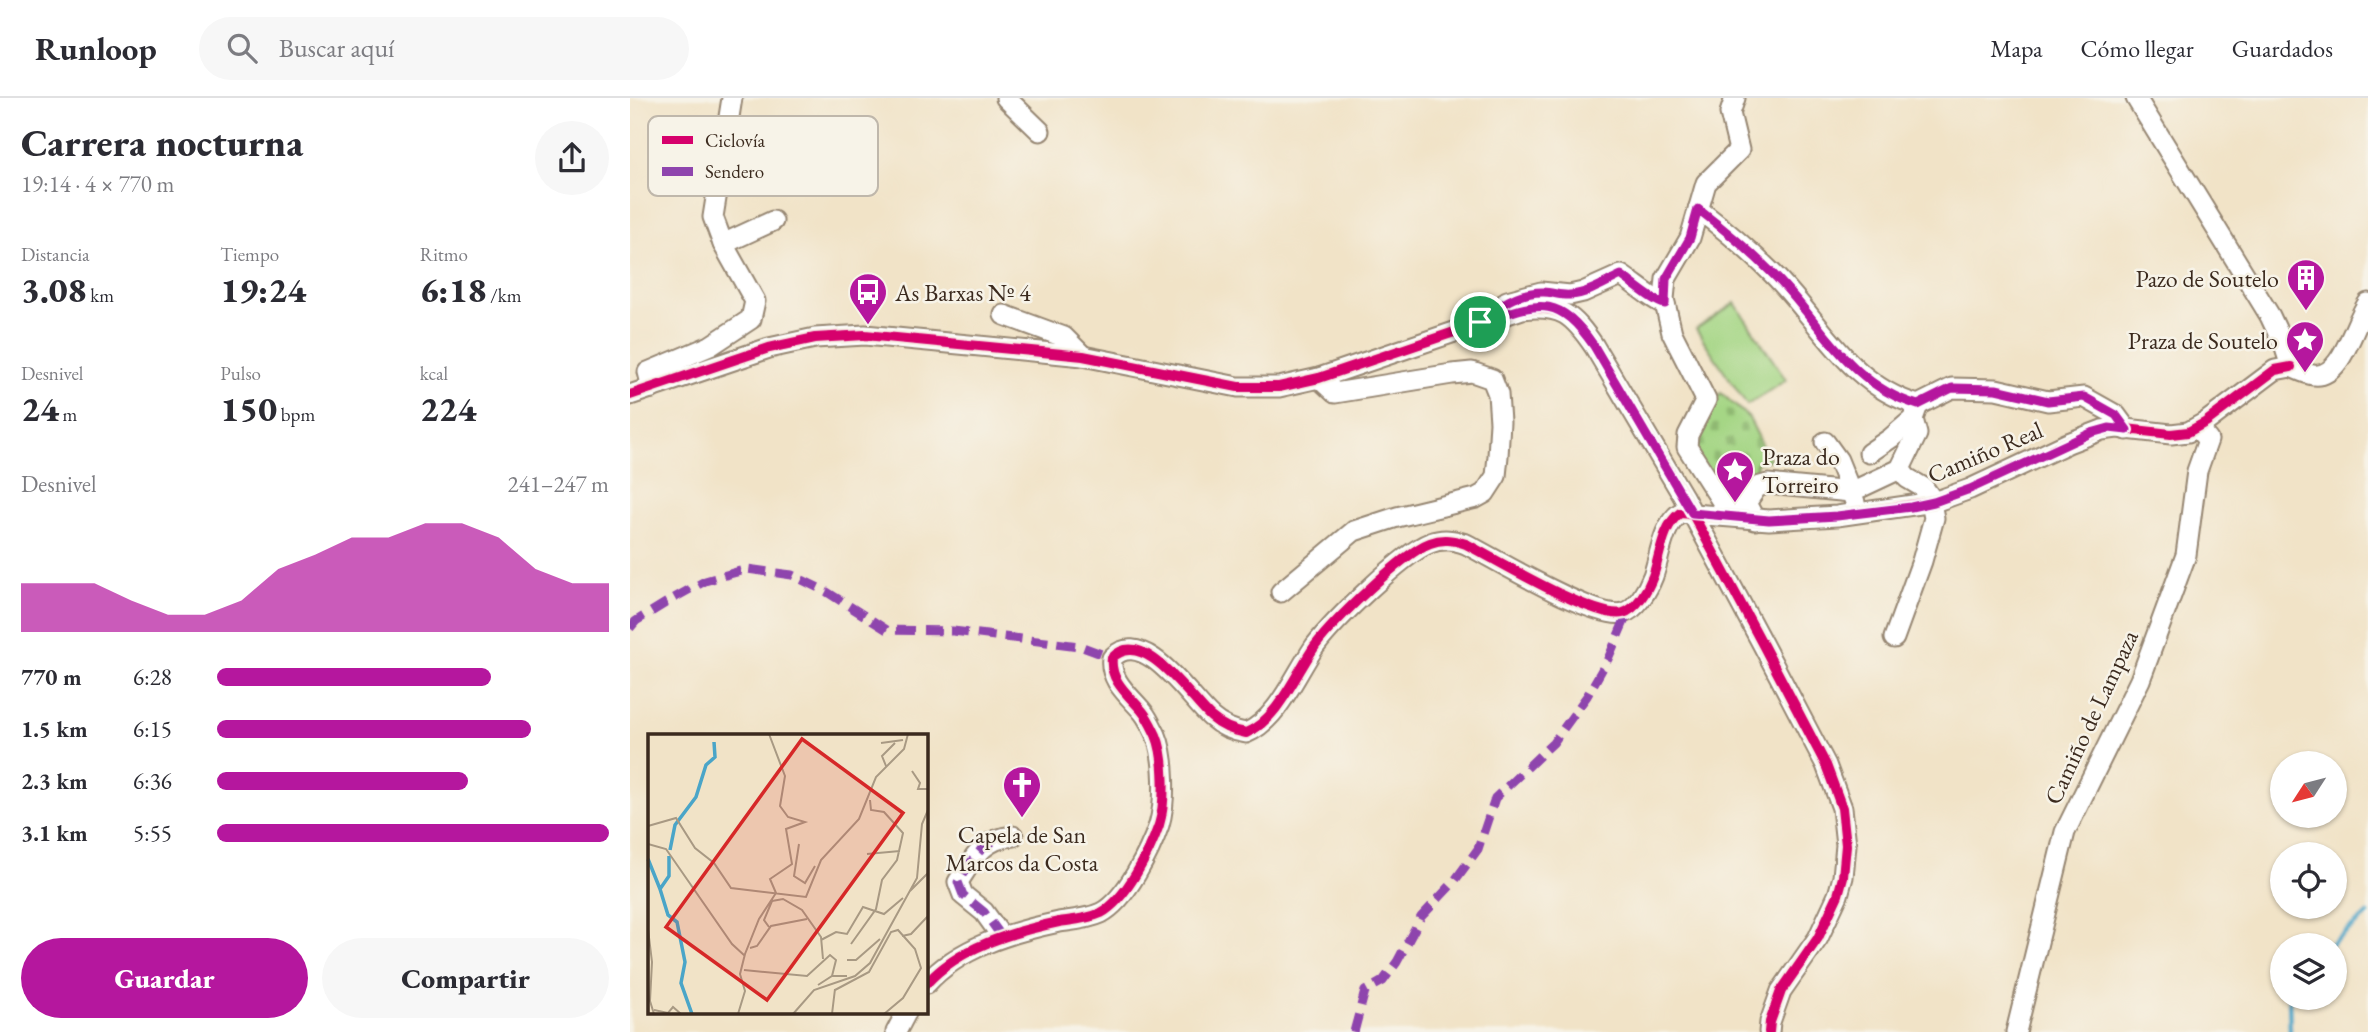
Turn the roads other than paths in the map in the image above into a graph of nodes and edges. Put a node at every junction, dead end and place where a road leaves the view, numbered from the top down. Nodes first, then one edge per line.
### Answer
1 (732, 98) edge
2 (1006, 98) edge
3 (1735, 98) edge
4 (2136, 98) edge
5 (729, 116) edge
6 (1040, 131) dead end
7 (716, 196) edge
8 (1698, 209) junction
9 (773, 221) dead end
10 (723, 244) junction
11 (2368, 303) edge
12 (1665, 304) junction
13 (1004, 314) dead end
14 (1480, 322) junction
15 (1083, 356) junction
16 (2291, 367) junction
17 (1319, 378) junction
18 (652, 388) junction
19 (630, 395) edge
20 (1916, 412) junction
21 (2197, 428) junction
22 (2127, 430) junction
23 (1891, 439) junction
24 (1825, 442) dead end
25 (1869, 453) dead end
26 (1903, 463) junction
27 (1851, 492) junction
28 (1932, 503) junction
29 (1751, 512) junction
30 (1692, 513) junction
31 (1859, 513) junction
32 (1281, 592) dead end
33 (1894, 638) dead end
34 (1013, 836) dead end
35 (1002, 937) junction
36 (928, 982) edge
37 (905, 1014) edge
38 (895, 1032) edge
39 (1769, 1032) edge
40 (2015, 1032) edge

1 - 5 street
2 - 6 street
3 - 8 street
4 - 16 street
7 - 10 street
8 - 12 street
8 - 20 street
9 - 10 street
10 - 18 street
11 - 16 street
12 - 14 street
12 - 29 street
13 - 15 street
14 - 17 street
14 - 30 street
15 - 17 street
15 - 18 street
16 - 21 street
17 - 32 street
18 - 19 street
20 - 22 street
20 - 23 street
20 - 26 street
21 - 22 street, Camiño Real
21 - 40 street, Camiño de Lampaza
22 - 28 street, Camiño Real
23 - 25 street
23 - 26 street
24 - 27 street
26 - 27 street
26 - 28 street
27 - 29 street
27 - 31 street
28 - 31 street, Camiño Real
28 - 33 street
29 - 30 street
29 - 31 street, Camiño Real
30 - 35 street
30 - 39 street
34 - 35 street
35 - 36 street
37 - 38 street

